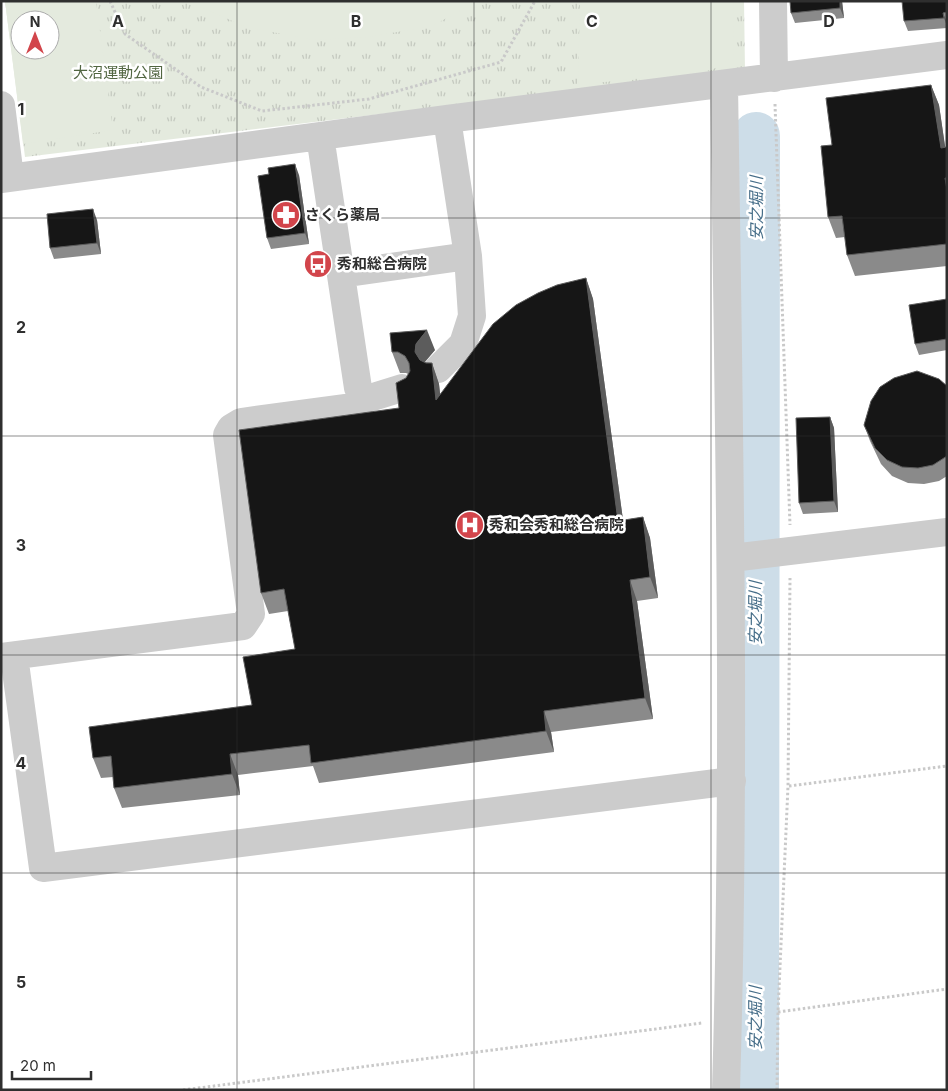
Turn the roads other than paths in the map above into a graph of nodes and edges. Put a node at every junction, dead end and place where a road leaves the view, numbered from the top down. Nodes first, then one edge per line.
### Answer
1 (773, 1) edge
2 (947, 55) edge
3 (774, 78) junction
4 (724, 84) junction
5 (1, 105) edge
6 (447, 119) junction
7 (320, 136) junction
8 (6, 178) edge
9 (468, 256) junction
10 (340, 274) junction
11 (438, 369) dead end
12 (402, 388) edge
13 (363, 397) junction
14 (947, 532) edge
15 (732, 558) junction
16 (8, 656) edge
17 (732, 781) junction
18 (726, 1090) edge

1 - 3 street
2 - 3 street
3 - 4 street
4 - 6 street
4 - 15 street
5 - 8 street
6 - 7 street
6 - 9 street
7 - 8 street
7 - 10 street
9 - 10 street
9 - 11 street
10 - 13 street
12 - 13 street
13 - 16 street
14 - 15 street
15 - 17 street
16 - 17 street
17 - 18 street

